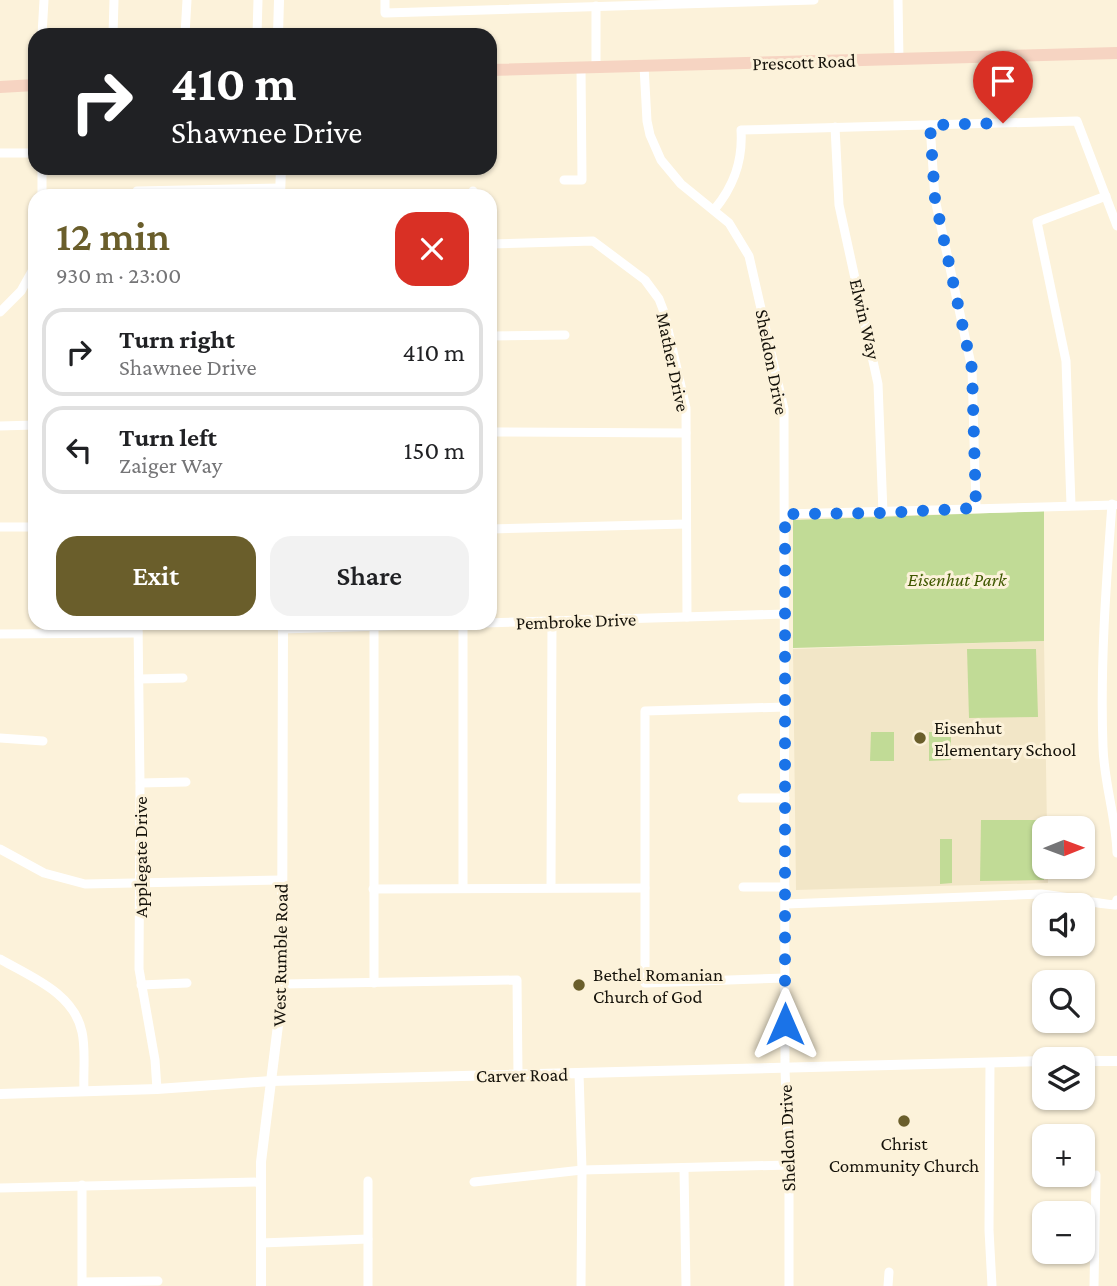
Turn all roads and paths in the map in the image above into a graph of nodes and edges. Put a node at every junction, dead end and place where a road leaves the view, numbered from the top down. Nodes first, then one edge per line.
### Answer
1 (44, 0) edge
2 (114, 0) edge
3 (187, 0) edge
4 (258, 0) edge
5 (279, 0) edge
6 (385, 0) edge
7 (814, 0) edge
8 (898, 0) edge
9 (727, 1) edge
10 (644, 2) edge
11 (543, 4) edge
12 (465, 5) edge
13 (596, 6) junction
14 (42, 28) edge
15 (113, 28) edge
16 (186, 28) edge
17 (257, 28) edge
18 (278, 28) edge
19 (1117, 53) edge
20 (899, 59) junction
21 (644, 66) junction
22 (581, 67) junction
23 (596, 67) junction
24 (497, 70) edge
25 (28, 85) edge
26 (0, 87) edge
27 (930, 125) junction
28 (835, 127) junction
29 (0, 153) edge
30 (28, 153) edge
31 (564, 180) dead end
32 (1106, 196) junction
33 (714, 210) junction
34 (1117, 226) edge
35 (497, 244) edge
36 (28, 279) edge
37 (0, 312) edge
38 (565, 335) dead end
39 (497, 336) edge
40 (0, 425) edge
41 (28, 425) edge
42 (497, 432) edge
43 (686, 433) junction
44 (1071, 505) junction
45 (1114, 505) edge
46 (976, 508) junction
47 (883, 513) junction
48 (785, 514) junction
49 (686, 524) junction
50 (0, 527) edge
51 (28, 527) edge
52 (497, 529) edge
53 (785, 614) junction
54 (687, 617) junction
55 (552, 621) junction
56 (497, 623) edge
57 (92, 630) edge
58 (138, 630) edge
59 (283, 630) edge
60 (374, 630) edge
61 (463, 630) edge
62 (0, 634) edge
63 (183, 678) dead end
64 (139, 679) junction
65 (785, 707) junction
66 (0, 738) edge
67 (43, 741) dead end
68 (186, 782) dead end
69 (140, 783) junction
70 (742, 798) dead end
71 (785, 798) junction
72 (0, 849) edge
73 (1117, 853) edge
74 (281, 880) junction
75 (139, 883) junction
76 (463, 887) junction
77 (551, 887) junction
78 (743, 887) dead end
79 (785, 887) junction
80 (645, 888) junction
81 (373, 889) junction
82 (1116, 903) edge
83 (786, 904) junction
84 (1, 962) edge
85 (786, 978) junction
86 (187, 983) dead end
87 (374, 983) junction
88 (283, 984) junction
89 (141, 985) junction
90 (1032, 1061) edge
91 (1095, 1061) edge
92 (1117, 1061) edge
93 (990, 1063) junction
94 (785, 1070) junction
95 (579, 1073) junction
96 (519, 1074) junction
97 (271, 1081) junction
98 (157, 1089) junction
99 (84, 1091) junction
100 (0, 1094) edge
101 (789, 1165) junction
102 (684, 1169) junction
103 (582, 1170) junction
104 (1096, 1175) dead end
105 (368, 1181) dead end
106 (260, 1182) junction
107 (474, 1182) dead end
108 (82, 1185) junction
109 (0, 1188) edge
110 (368, 1239) junction
111 (261, 1243) junction
112 (888, 1272) dead end
113 (158, 1281) dead end
114 (82, 1284) edge
115 (261, 1286) edge
116 (368, 1286) edge
117 (580, 1286) edge
118 (686, 1286) edge
119 (789, 1286) edge
120 (888, 1286) edge
121 (992, 1286) edge
122 (1094, 1286) edge

1 - 14 street
2 - 15 street
3 - 16 street
4 - 17 street
5 - 18 street
6 - 12 street
7 - 9 street
8 - 20 street
9 - 10 street
10 - 13 street
11 - 12 street
11 - 13 street
13 - 23 street
19 - 20 main road, Prescott Road
20 - 21 main road, Prescott Road
21 - 23 main road, Prescott Road
21 - 33 street, Sheldon Drive
22 - 23 main road, Prescott Road
22 - 24 main road, Prescott Road
22 - 31 street
25 - 26 main road
27 - 28 street
27 - 32 street
27 - 46 street
28 - 33 street
28 - 47 street, Elwin Way
29 - 30 street
32 - 34 street
32 - 44 street
33 - 48 street, Sheldon Drive
35 - 43 street, Mather Drive
36 - 37 street
38 - 39 street
40 - 41 street
42 - 43 street
43 - 49 street, Mather Drive
44 - 45 street
44 - 46 street
45 - 73 street
46 - 47 street
47 - 48 street
48 - 53 street, Sheldon Drive
49 - 52 street
49 - 54 street, Mather Drive
50 - 51 street
53 - 54 street, Pembroke Drive
53 - 65 street, Sheldon Drive
54 - 55 street, Pembroke Drive
55 - 56 street, Pembroke Drive
55 - 77 street
57 - 62 street
58 - 64 street, Applegate Drive
59 - 74 street, West Rumble Road
60 - 81 street
61 - 76 street
63 - 64 street
64 - 69 street, Applegate Drive
65 - 71 street, Sheldon Drive
65 - 80 street
66 - 67 street
68 - 69 street
69 - 75 street, Applegate Drive
70 - 71 street
71 - 79 street, Sheldon Drive
72 - 75 street
74 - 75 street
74 - 88 street, West Rumble Road
75 - 89 street, Applegate Drive
76 - 77 street
76 - 81 street
77 - 80 street
78 - 79 street
79 - 83 street, Sheldon Drive
80 - 85 street
81 - 87 street
82 - 83 street
83 - 85 street, Sheldon Drive
84 - 99 street
85 - 94 street, Sheldon Drive
86 - 89 street
87 - 88 street
87 - 96 street
88 - 97 street, West Rumble Road
89 - 98 street, Applegate Drive
90 - 93 street, Carver Road
91 - 92 street
93 - 94 street, Carver Road
93 - 121 street
94 - 95 street, Carver Road
94 - 101 street, Sheldon Drive
95 - 96 street, Carver Road
95 - 103 street
96 - 97 street, Carver Road
97 - 98 street, Carver Road
97 - 106 street, West Rumble Road
98 - 99 street, Carver Road
99 - 100 street, Carver Road
101 - 102 street
101 - 119 street, Sheldon Drive
102 - 103 street
102 - 118 street
103 - 107 street
103 - 117 street
104 - 122 street
105 - 110 street
106 - 108 street
106 - 111 street, West Rumble Road
108 - 109 street
108 - 114 street
110 - 111 street
110 - 116 street
111 - 115 street, West Rumble Road
112 - 120 street
113 - 114 street

